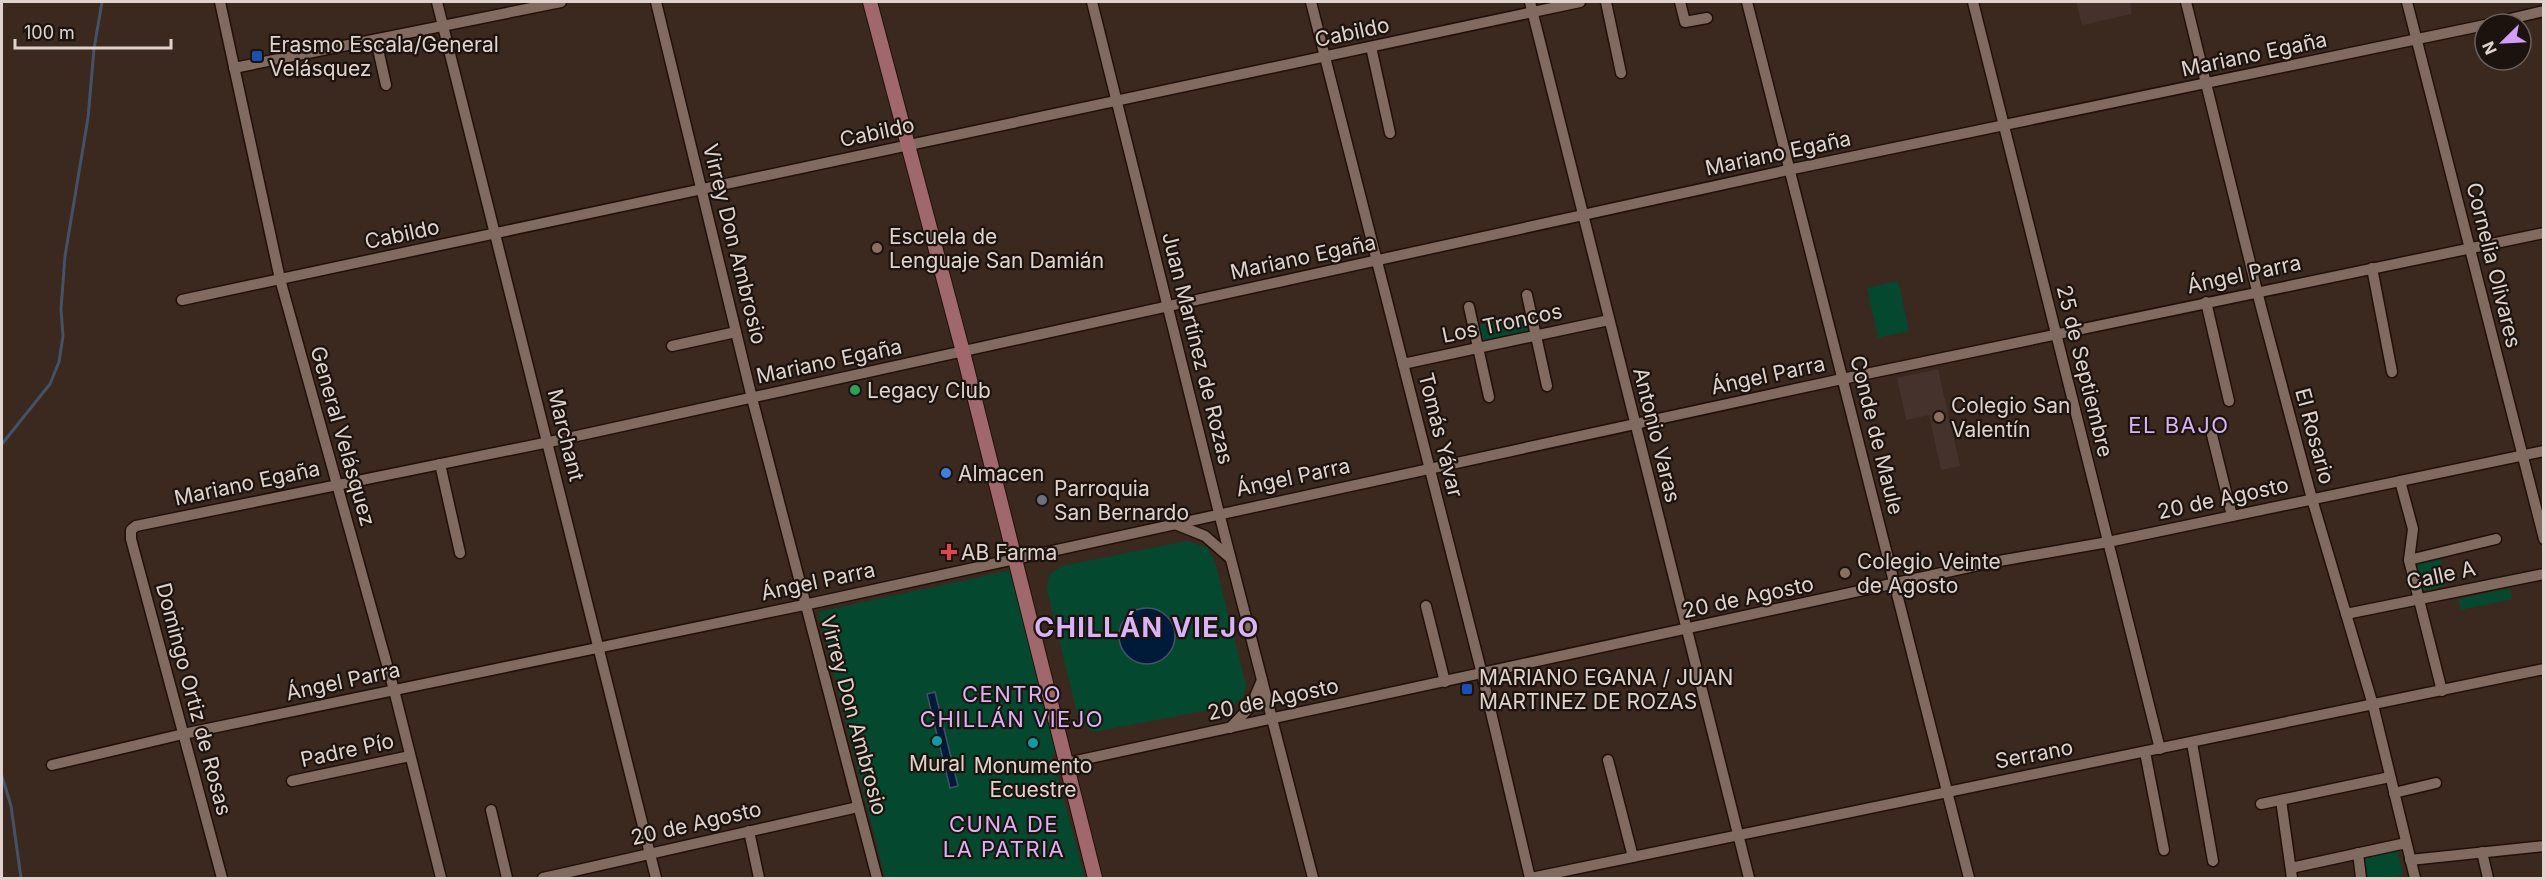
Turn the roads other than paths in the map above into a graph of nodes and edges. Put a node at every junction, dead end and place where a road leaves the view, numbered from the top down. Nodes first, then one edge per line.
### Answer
1 (220, 2) edge
2 (437, 2) edge
3 (561, 2) edge
4 (656, 2) edge
5 (870, 2) edge
6 (1092, 2) edge
7 (1311, 2) edge
8 (1580, 2) edge
9 (1605, 2) edge
10 (1680, 2) edge
11 (1747, 2) edge
12 (1973, 2) edge
13 (2186, 2) edge
14 (2407, 2) edge
15 (1531, 7) edge
16 (1707, 18) dead end
17 (444, 27) junction
18 (2473, 27) edge
19 (376, 40) junction
20 (2417, 41) junction
21 (1371, 47) junction
22 (1325, 58) junction
23 (234, 68) junction
24 (1621, 73) dead end
25 (2206, 84) junction
26 (386, 85) dead end
27 (1117, 102) junction
28 (2004, 126) junction
29 (1390, 133) dead end
30 (909, 145) junction
31 (1788, 170) junction
32 (702, 190) junction
33 (1583, 216) junction
34 (2544, 232) edge
35 (496, 235) junction
36 (2470, 249) junction
37 (1376, 261) junction
38 (2372, 268) junction
39 (280, 279) junction
40 (2257, 291) junction
41 (1527, 295) dead end
42 (182, 300) dead end
43 (2206, 302) junction
44 (1168, 306) junction
45 (1469, 307) dead end
46 (1608, 320) junction
47 (736, 332) junction
48 (2056, 334) junction
49 (1536, 336) junction
50 (672, 346) dead end
51 (1478, 348) junction
52 (963, 352) junction
53 (1403, 364) junction
54 (2392, 372) dead end
55 (1842, 379) junction
56 (1547, 386) dead end
57 (1489, 397) dead end
58 (752, 398) junction
59 (2229, 401) dead end
60 (1634, 424) junction
61 (2212, 435) dead end
62 (548, 443) junction
63 (2544, 451) edge
64 (2521, 456) junction
65 (440, 464) junction
66 (1430, 468) junction
67 (2400, 480) junction
68 (338, 484) junction
69 (2312, 499) junction
70 (1219, 513) junction
71 (2232, 516) junction
72 (1173, 523) junction
73 (131, 530) joint
74 (2496, 539) dead end
75 (2544, 539) edge
76 (2108, 542) junction
77 (460, 553) dead end
78 (1016, 558) junction
79 (1231, 560) junction
80 (2409, 560) junction
81 (2544, 574) edge
82 (1894, 584) junction
83 (2418, 600) junction
84 (804, 605) junction
85 (1426, 606) dead end
86 (2346, 614) junction
87 (1688, 630) junction
88 (599, 648) junction
89 (2544, 669) edge
90 (1482, 674) junction
91 (1263, 677) junction
92 (1445, 682) junction
93 (394, 690) junction
94 (2442, 691) junction
95 (2373, 705) junction
96 (1274, 719) junction
97 (1230, 728) junction
98 (183, 734) junction
99 (2192, 743) junction
100 (2160, 749) junction
101 (2145, 752) junction
102 (410, 756) junction
103 (1608, 760) dead end
104 (1066, 763) junction
105 (51, 765) dead end
106 (2390, 777) junction
107 (292, 781) dead end
108 (2436, 783) dead end
109 (1947, 791) junction
110 (2394, 793) junction
111 (2281, 800) junction
112 (2261, 804) dead end
113 (858, 807) junction
114 (491, 810) dead end
115 (749, 831) junction
116 (1738, 835) junction
117 (2406, 843) junction
118 (2544, 846) edge
119 (2164, 850) dead end
120 (2482, 852) junction
121 (650, 853) junction
122 (2358, 853) junction
123 (1633, 857) junction
124 (2410, 860) junction
125 (2213, 861) dead end
126 (2291, 873) edge
127 (222, 879) edge
128 (441, 879) edge
129 (507, 879) edge
130 (543, 879) edge
131 (656, 879) edge
132 (759, 879) edge
133 (877, 879) edge
134 (1095, 879) edge
135 (1313, 879) edge
136 (1531, 879) edge
137 (1749, 879) edge
138 (1969, 879) edge
139 (2361, 879) edge
140 (2415, 879) edge
141 (2488, 879) edge

1 - 23 street, General Velásquez
2 - 17 street, Marchant
3 - 17 street
4 - 32 street, Virrey Don Ambrosio
5 - 30 main road
6 - 27 street, Juan Martínez de Rozas
7 - 22 street, Tomás Yávar
8 - 15 street, Cabildo
9 - 24 street
10 - 16 street
11 - 31 street, Conde de Maule
12 - 28 street, 25 de Septiembre
13 - 25 street, El Rosario
14 - 20 street, Cornelia Olivares
15 - 21 street, Cabildo
15 - 33 street, Antonio Varas
17 - 19 street
17 - 35 street, Marchant
18 - 20 street, Mariano Egaña
19 - 23 street
19 - 26 street
20 - 25 street, Mariano Egaña
20 - 36 street, Cornelia Olivares
21 - 22 street, Cabildo
21 - 29 street
22 - 27 street, Cabildo
22 - 37 street, Tomás Yávar
23 - 39 street, General Velásquez
25 - 28 street, Mariano Egaña
25 - 40 street, El Rosario
27 - 30 street, Cabildo
27 - 44 street, Juan Martínez de Rozas
28 - 31 street, Mariano Egaña
28 - 48 street, 25 de Septiembre
30 - 32 street, Cabildo
30 - 52 main road
31 - 33 street, Mariano Egaña
31 - 55 street, Conde de Maule
32 - 35 street, Cabildo
32 - 47 street, Virrey Don Ambrosio
33 - 37 street, Mariano Egaña
33 - 46 street, Antonio Varas
34 - 36 street, Ángel Parra
35 - 39 street, Cabildo
35 - 62 street, Marchant
36 - 38 street, Ángel Parra
36 - 64 street, Cornelia Olivares
37 - 44 street, Mariano Egaña
37 - 53 street, Tomás Yávar
38 - 40 street, Ángel Parra
38 - 54 street
39 - 42 street, Cabildo
39 - 68 street, General Velásquez
40 - 43 street, Ángel Parra
40 - 69 street, El Rosario
41 - 49 street
43 - 48 street, Ángel Parra
43 - 59 street
44 - 52 street, Mariano Egaña
44 - 70 street, Juan Martínez de Rozas
45 - 51 street
46 - 49 street, Los Troncos
46 - 60 street, Antonio Varas
47 - 50 street
47 - 58 street, Virrey Don Ambrosio
48 - 55 street, Ángel Parra
48 - 76 street, 25 de Septiembre
49 - 51 street, Los Troncos
49 - 56 street
51 - 53 street, Los Troncos
51 - 57 street
52 - 58 street, Mariano Egaña
52 - 78 main road
53 - 66 street, Tomás Yávar
55 - 60 street, Ángel Parra
55 - 82 street, Conde de Maule
58 - 62 street, Mariano Egaña
58 - 84 street, Virrey Don Ambrosio
60 - 66 street, Ángel Parra
60 - 87 street, Antonio Varas
61 - 71 street
62 - 65 street, Mariano Egaña
62 - 88 street, Marchant
63 - 64 street, 20 de Agosto
64 - 67 street, 20 de Agosto
64 - 75 street, Cornelia Olivares
65 - 68 street, Mariano Egaña
65 - 77 street
66 - 70 street, Ángel Parra
66 - 90 street, Tomás Yávar
67 - 69 street, 20 de Agosto
67 - 80 street
68 - 73 street, Mariano Egaña
68 - 93 street, General Velásquez
69 - 71 street, 20 de Agosto
69 - 86 street, El Rosario
70 - 72 street, Ángel Parra
70 - 79 street, Juan Martínez de Rozas
71 - 76 street, 20 de Agosto
72 - 78 street, Ángel Parra
72 - 79 street
73 - 98 street, Domingo Ortiz de Rosas
74 - 80 street
76 - 82 street, 20 de Agosto
76 - 100 street, 25 de Septiembre
78 - 84 street, Ángel Parra
78 - 104 main road
79 - 91 street, Juan Martínez de Rozas
80 - 83 street
81 - 83 street, Calle A
82 - 87 street, 20 de Agosto
82 - 109 street, Conde de Maule
83 - 86 street, Calle A
83 - 94 street
84 - 88 street, Ángel Parra
84 - 113 street, Virrey Don Ambrosio
85 - 92 street
86 - 95 street, El Rosario
87 - 90 street, 20 de Agosto
87 - 116 street, Antonio Varas
88 - 93 street, Ángel Parra
88 - 121 street, Marchant
89 - 94 street, Serrano
90 - 92 street, 20 de Agosto
90 - 136 street, Tomás Yávar
91 - 96 street, Juan Martínez de Rozas
91 - 97 street
92 - 96 street, 20 de Agosto
93 - 98 street, Ángel Parra
93 - 102 street, General Velásquez
94 - 95 street, Serrano
95 - 99 street, Serrano
95 - 106 street, El Rosario
96 - 97 street, 20 de Agosto
96 - 135 street, Juan Martínez de Rozas
97 - 104 street, 20 de Agosto
98 - 105 street, Ángel Parra
98 - 127 street, Domingo Ortiz de Rosas
99 - 100 street, Serrano
99 - 125 street
100 - 101 street, Serrano
101 - 109 street, Serrano
101 - 119 street
102 - 107 street, Padre Pío
102 - 128 street, General Velásquez
103 - 123 street
104 - 134 main road
106 - 110 street, El Rosario
106 - 111 street
108 - 110 street
109 - 116 street, Serrano
109 - 138 street, Conde de Maule
110 - 117 street, El Rosario
111 - 112 street
111 - 126 street
113 - 115 street, 20 de Agosto
113 - 133 street, Virrey Don Ambrosio
114 - 129 street
115 - 121 street, 20 de Agosto
115 - 132 street
116 - 123 street, Serrano
116 - 137 street, Antonio Varas
117 - 122 street
117 - 124 street, El Rosario
118 - 120 street
120 - 124 street
120 - 141 street
121 - 130 street, 20 de Agosto
121 - 131 street, Marchant
122 - 126 street
122 - 139 street
123 - 136 street, Serrano
124 - 140 street, El Rosario

